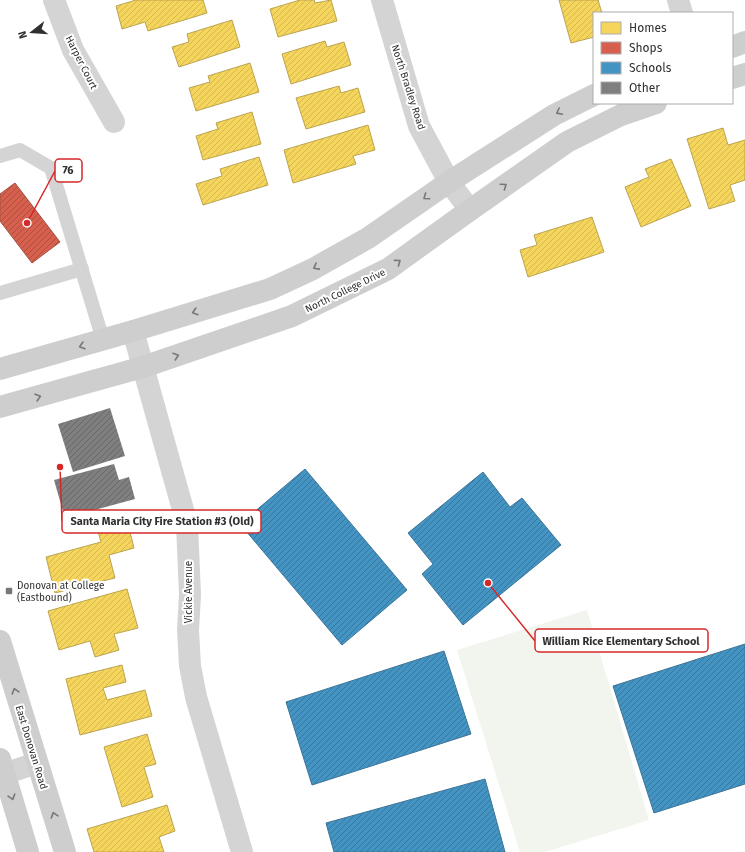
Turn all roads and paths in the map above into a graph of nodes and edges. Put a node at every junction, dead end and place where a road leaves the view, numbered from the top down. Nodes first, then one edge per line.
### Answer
1 (54, 0) edge
2 (382, 0) edge
3 (678, 0) edge
4 (682, 12) edge
5 (745, 42) edge
6 (733, 46) edge
7 (745, 74) edge
8 (733, 78) edge
9 (593, 96) edge
10 (653, 104) edge
11 (114, 122) dead end
12 (0, 156) edge
13 (449, 182) junction
14 (470, 210) junction
15 (82, 269) junction
16 (0, 293) edge
17 (133, 331) junction
18 (103, 340) junction
19 (143, 367) junction
20 (0, 369) edge
21 (0, 407) edge
22 (0, 641) edge
23 (37, 763) junction
24 (1, 769) edge
25 (28, 852) edge
26 (65, 852) edge
27 (242, 852) edge

1 - 11 street, Harper Court
2 - 13 street, North Bradley Road
3 - 4 street
5 - 6 street
7 - 8 street
9 -> 13 street
14 -> 10 street, North College Drive
12 - 15 lane
13 - 14 street, North Bradley Road
13 -> 17 street
19 -> 14 street, North College Drive
15 - 16 lane
15 - 18 lane
17 - 18 street
17 - 19 street, Vickie Avenue
18 -> 20 street
21 -> 19 street, North College Drive
19 - 27 street, Vickie Avenue
23 -> 22 street, East Donovan Road
23 - 24 street
26 -> 23 street, East Donovan Road
24 -> 25 street

